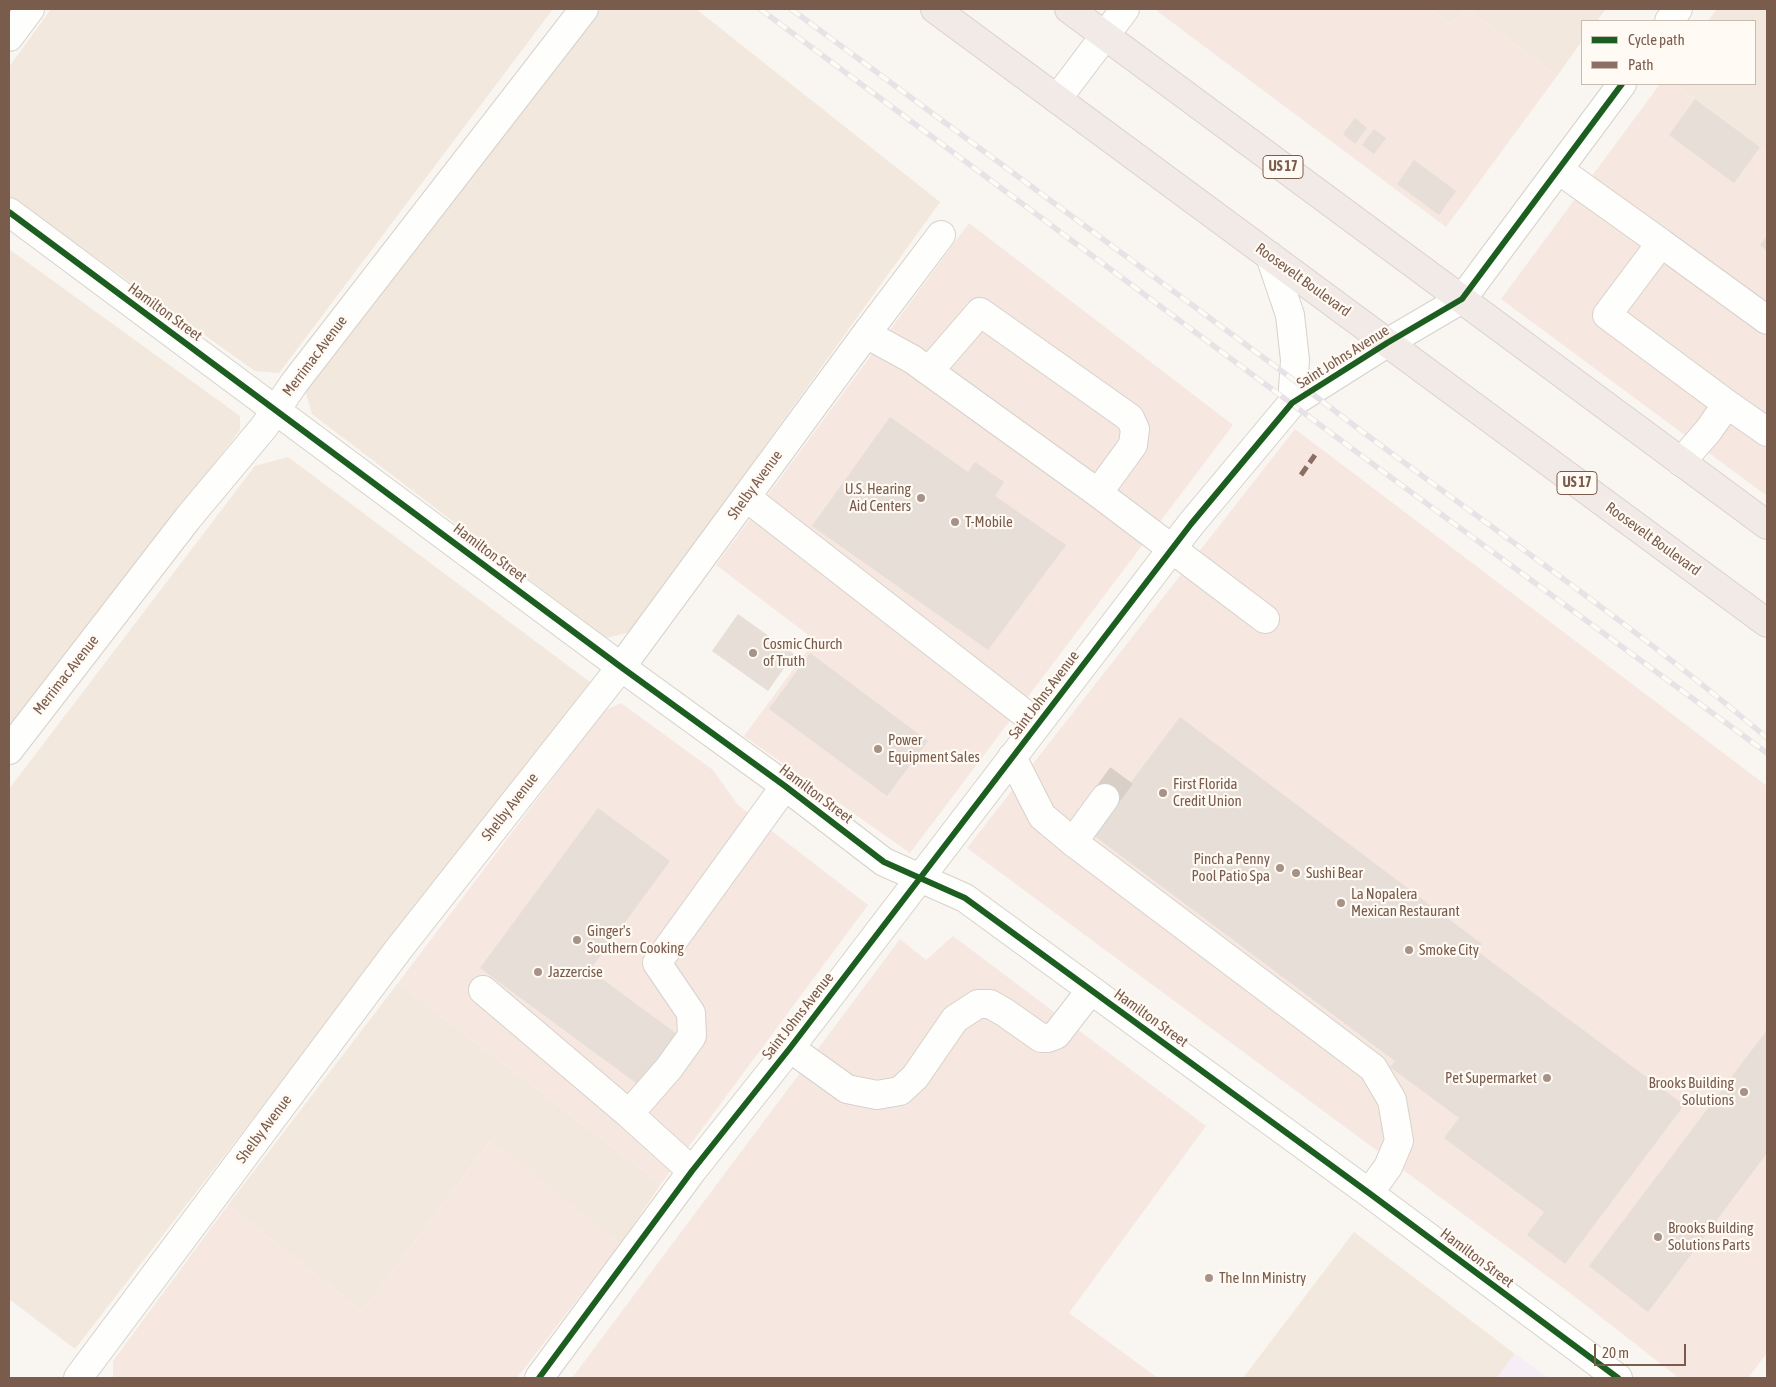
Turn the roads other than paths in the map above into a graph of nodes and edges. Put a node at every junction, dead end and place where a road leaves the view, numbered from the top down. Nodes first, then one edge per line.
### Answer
1 (30, 9) edge
2 (584, 9) edge
3 (935, 9) edge
4 (1069, 9) edge
5 (1125, 9) edge
6 (1678, 9) edge
7 (1670, 20) edge
8 (1105, 35) junction
9 (9, 37) edge
10 (1621, 85) edge
11 (1057, 99) junction
12 (1558, 170) junction
13 (9, 212) edge
14 (941, 235) dead end
15 (1660, 243) junction
16 (1270, 256) junction
17 (1462, 299) junction
18 (1767, 320) edge
19 (866, 334) junction
20 (1387, 343) junction
21 (929, 371) junction
22 (1292, 404) junction
23 (1727, 404) junction
24 (276, 409) junction
25 (1767, 432) edge
26 (1681, 462) junction
27 (1098, 493) junction
28 (746, 498) junction
29 (1767, 526) edge
30 (1171, 549) junction
31 (1265, 619) dead end
32 (1767, 623) edge
33 (621, 666) junction
34 (1038, 724) junction
35 (9, 750) edge
36 (1012, 757) junction
37 (785, 786) junction
38 (1105, 798) tunnel mouth
39 (1072, 842) junction
40 (920, 878) junction
41 (483, 990) dead end
42 (1091, 990) junction
43 (790, 1048) junction
44 (629, 1114) junction
45 (692, 1171) junction
46 (1369, 1193) junction
47 (78, 1378) edge
48 (539, 1378) edge
49 (1618, 1378) edge

1 - 9 street
2 - 24 street, Merrimac Avenue
3 - 11 highway, Roosevelt Boulevard / US 17
4 - 8 highway, US 17
5 - 8 street
6 - 7 street
8 - 11 street
8 - 17 highway, US 17
10 - 12 street, Saint Johns Avenue
11 - 16 highway, Roosevelt Boulevard / US 17
12 - 15 street
12 - 17 street, Saint Johns Avenue
13 - 24 street, Hamilton Street
14 - 19 street, Shelby Avenue
15 - 18 street
15 - 23 street
16 - 20 highway, Roosevelt Boulevard / US 17
16 - 22 street
17 - 20 street, Saint Johns Avenue
17 - 26 highway, US 17
19 - 21 street
19 - 28 street, Shelby Avenue
20 - 22 street, Saint Johns Avenue
20 - 32 highway, Roosevelt Boulevard / US 17
21 - 27 street
21 - 27 street
22 - 30 street, Saint Johns Avenue
23 - 25 street
23 - 26 street
24 - 33 street, Hamilton Street
24 - 35 street, Merrimac Avenue
26 - 29 highway, US 17
27 - 30 street
28 - 33 street, Shelby Avenue
28 - 34 street
30 - 31 street
30 - 34 street, Saint Johns Avenue
33 - 37 street, Hamilton Street
33 - 47 street, Shelby Avenue
34 - 36 street, Saint Johns Avenue
36 - 39 street
36 - 40 street, Saint Johns Avenue
37 - 40 street, Hamilton Street
37 - 44 street
38 - 39 street
39 - 46 street
40 - 42 street, Hamilton Street
40 - 43 street, Saint Johns Avenue
41 - 44 street
42 - 43 street
42 - 46 street, Hamilton Street
43 - 45 street, Saint Johns Avenue
44 - 45 street
45 - 48 street, Saint Johns Avenue
46 - 49 street, Hamilton Street

